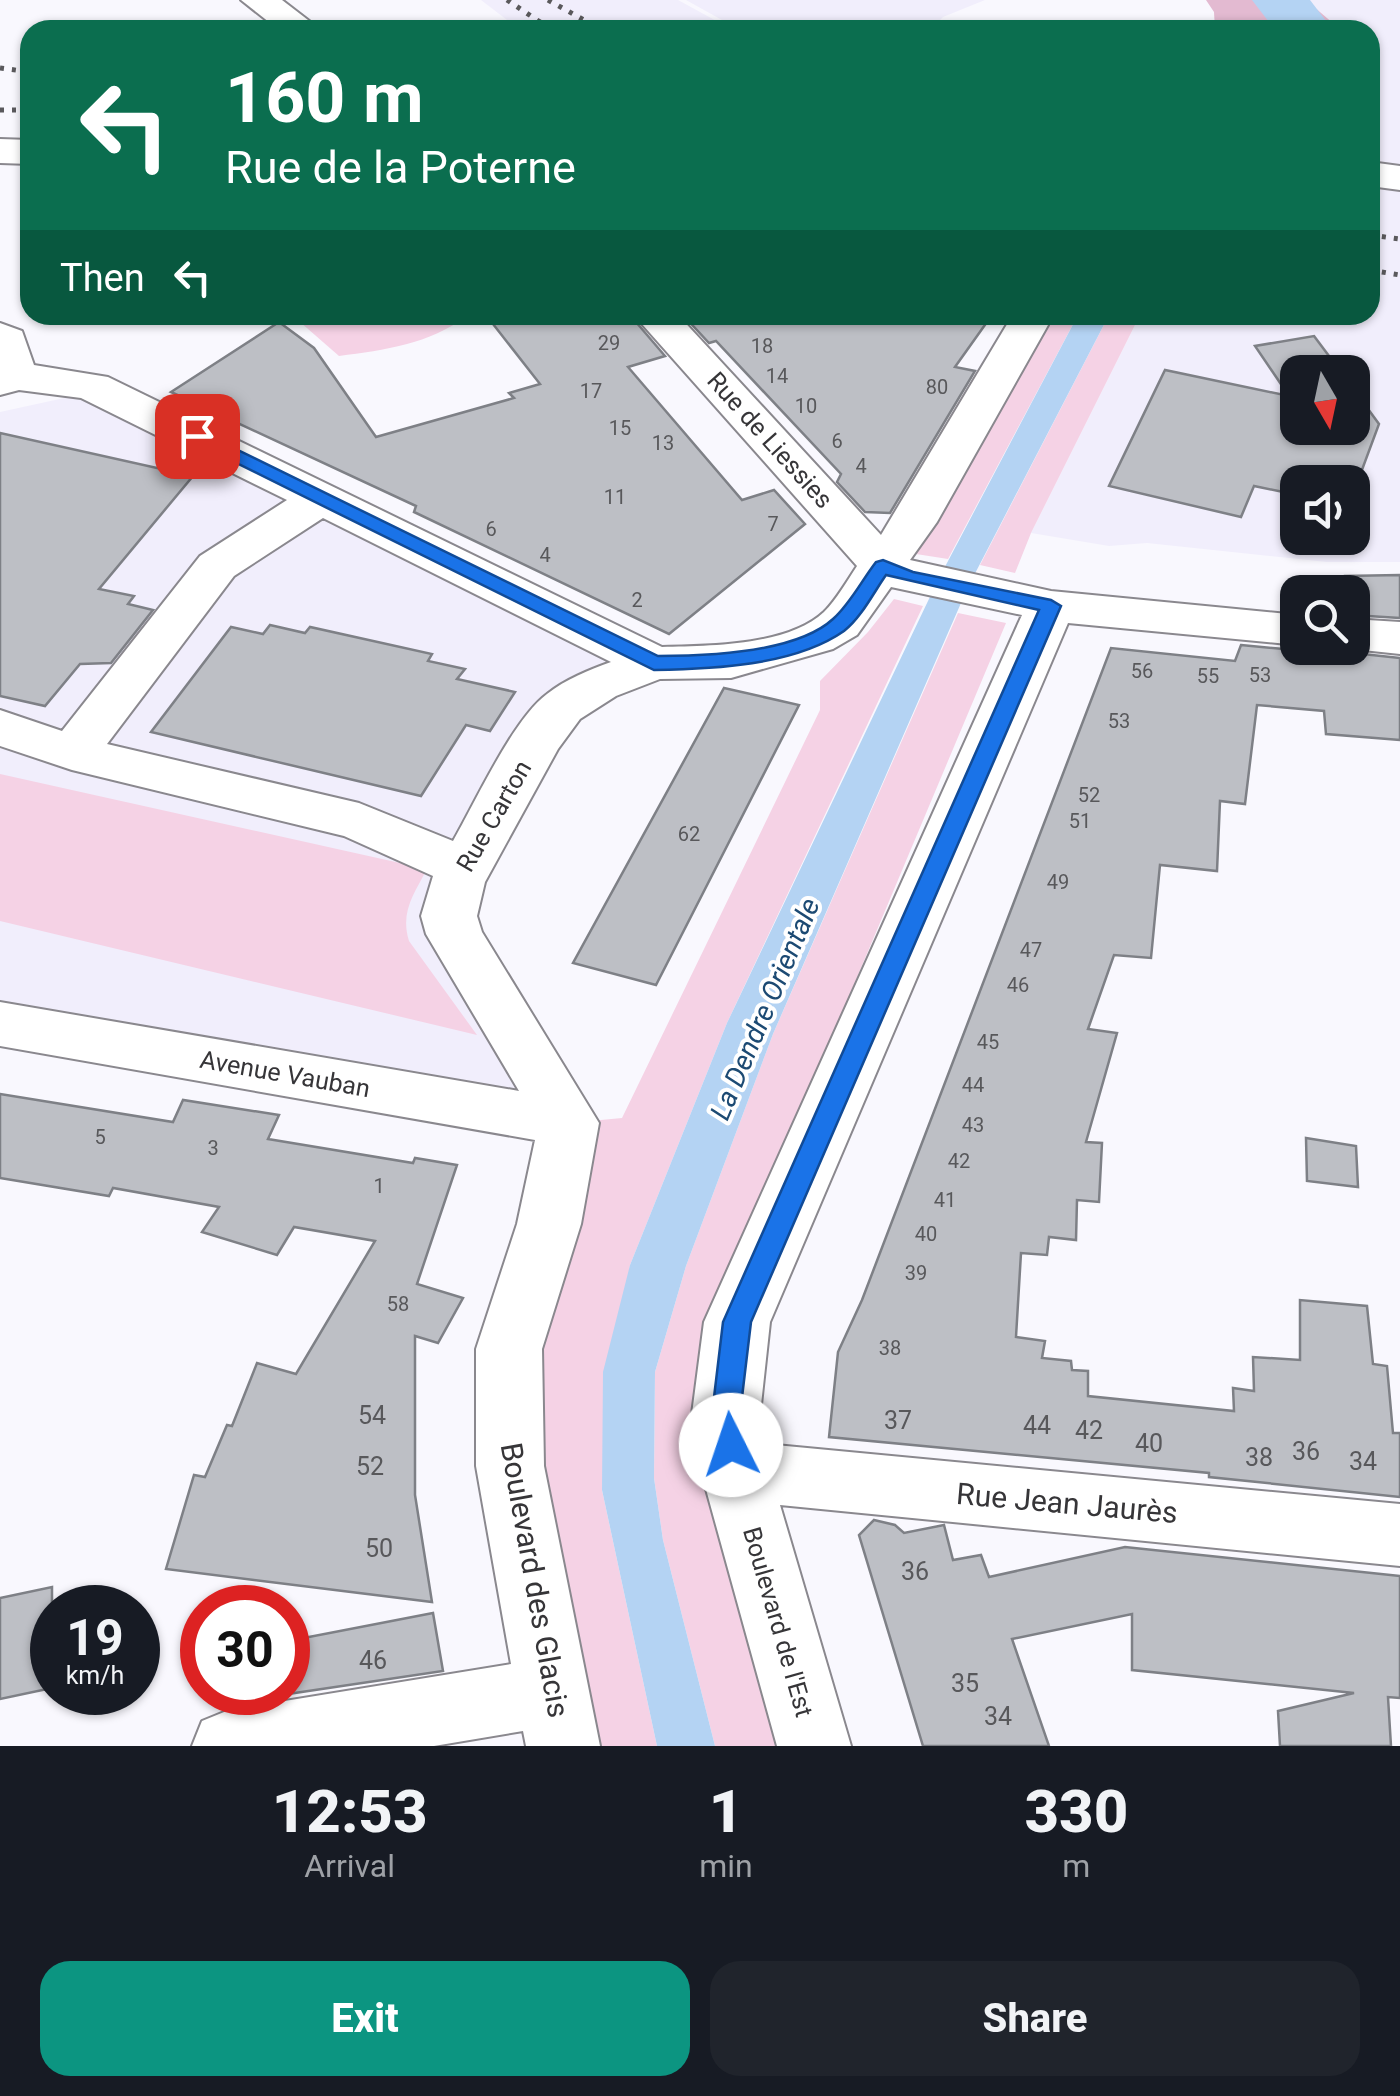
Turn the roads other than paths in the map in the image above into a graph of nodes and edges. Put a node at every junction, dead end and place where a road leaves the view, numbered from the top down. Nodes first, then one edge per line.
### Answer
1 (259, 0) edge
2 (288, 20) edge
3 (664, 325) edge
4 (1026, 325) dead end
5 (5, 365) edge
6 (322, 498) junction
7 (883, 566) junction
8 (1026, 601) junction
9 (1280, 628) edge
10 (1370, 636) edge
11 (1400, 638) edge
12 (654, 663) junction
13 (0, 727) edge
14 (72, 753) junction
15 (464, 868) junction
16 (0, 1024) edge
17 (570, 1123) junction
18 (734, 1471) junction
19 (1400, 1535) edge
20 (559, 1719) edge
21 (229, 1746) edge
22 (814, 1746) edge

1 - 2 street
3 - 7 street, Rue de Liessies
4 - 7 street
5 - 6 street, Rue Carton
6 - 12 street, Rue Carton
6 - 14 street
7 - 8 street
7 - 12 street, Rue Carton
8 - 9 street
8 - 18 street, Boulevard de l'Est
10 - 11 street
12 - 15 street, Rue Carton
13 - 14 street
14 - 15 street
15 - 17 street, Rue Carton
16 - 17 street, Avenue Vauban
17 - 20 street, Boulevard des Glacis
18 - 19 street, Rue Jean Jaurès
18 - 22 street, Boulevard de l'Est
20 - 21 street

